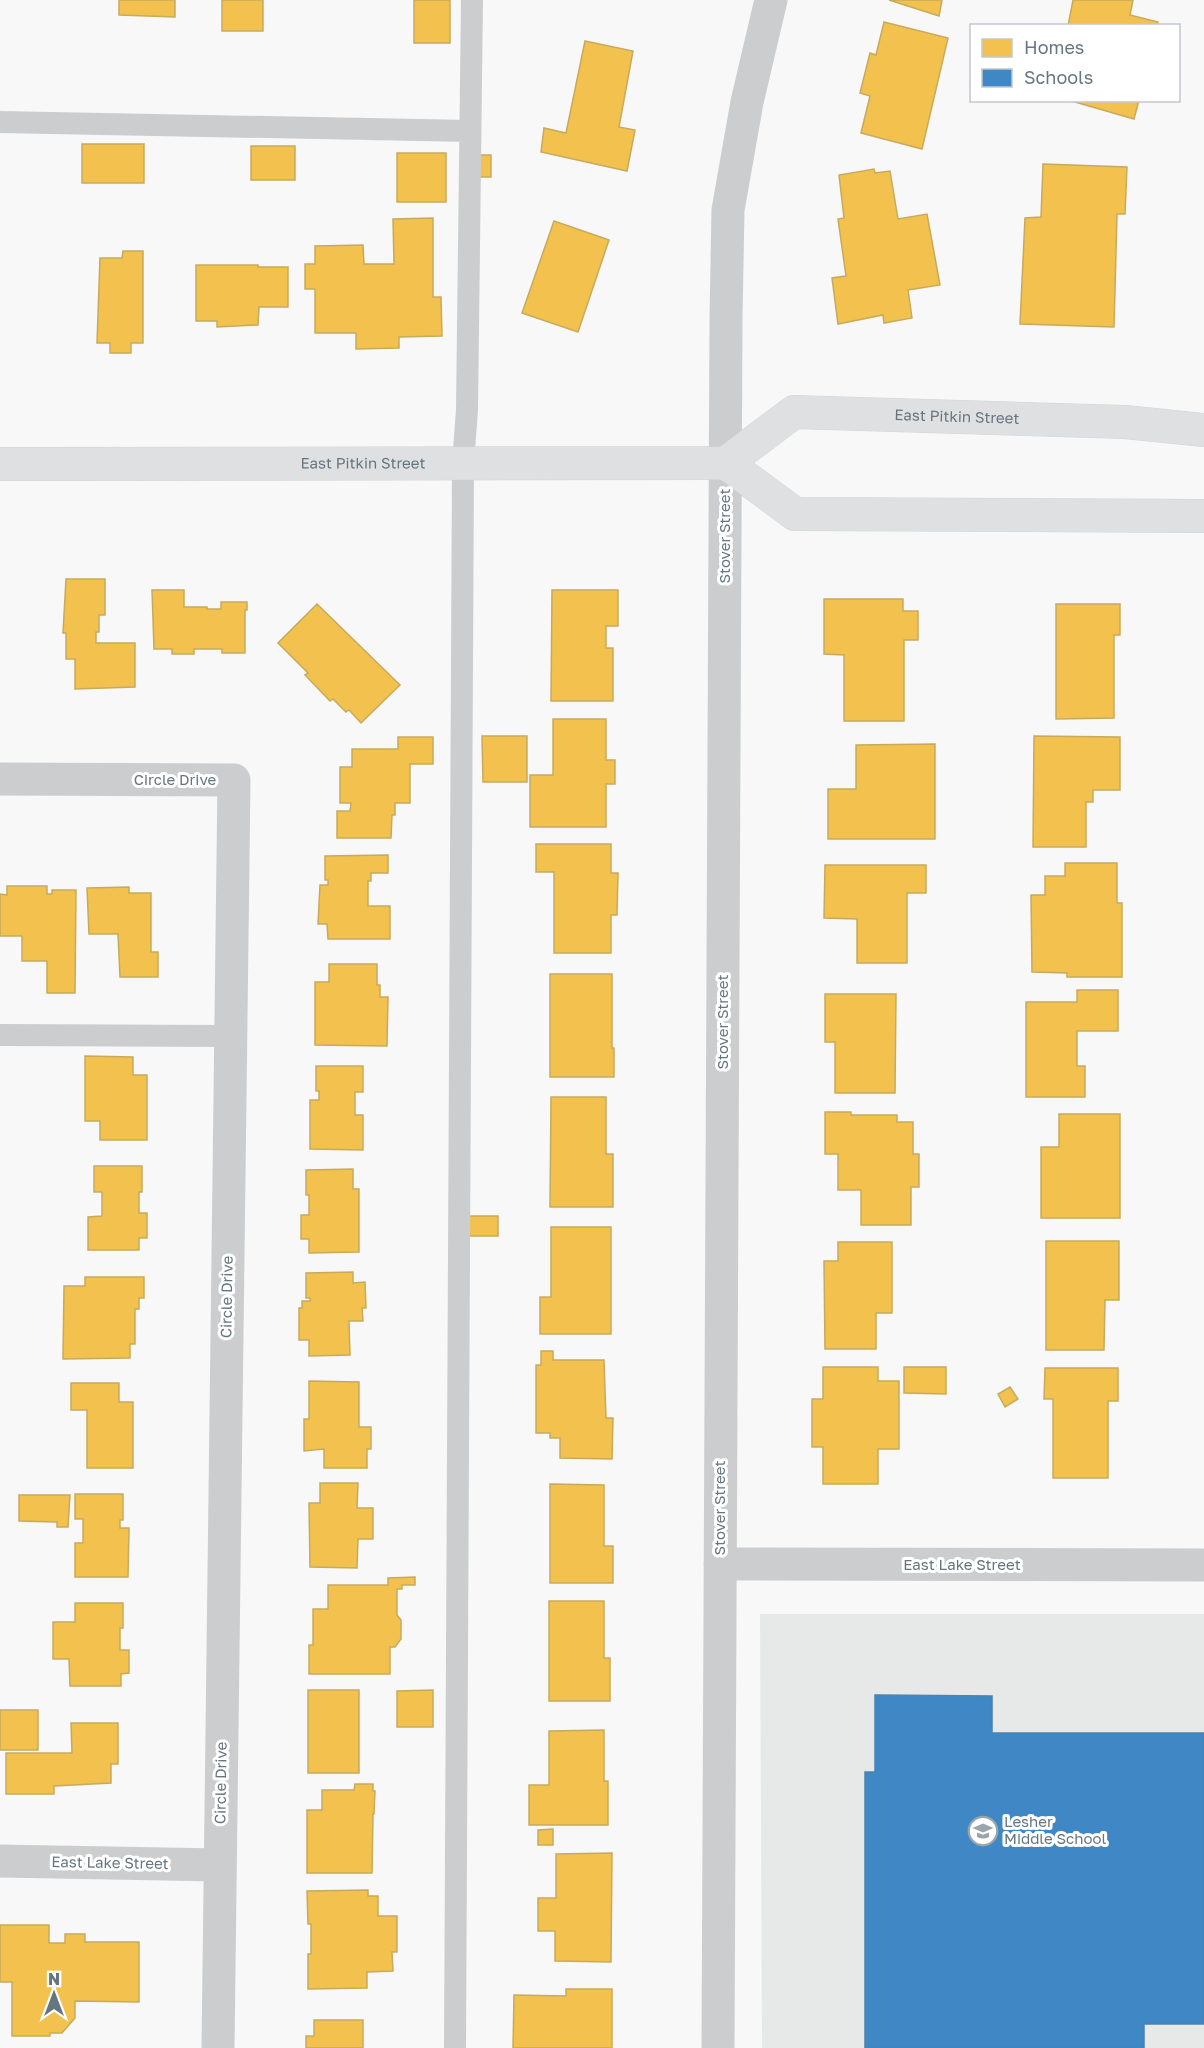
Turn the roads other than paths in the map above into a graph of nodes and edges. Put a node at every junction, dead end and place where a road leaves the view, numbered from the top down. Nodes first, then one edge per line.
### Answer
1 (472, 0) edge
2 (771, 0) edge
3 (0, 122) edge
4 (470, 131) junction
5 (1204, 430) edge
6 (726, 463) junction
7 (0, 464) edge
8 (463, 464) junction
9 (1204, 516) edge
10 (0, 779) edge
11 (0, 1035) edge
12 (231, 1036) junction
13 (720, 1564) junction
14 (1204, 1565) edge
15 (0, 1861) edge
16 (220, 1865) junction
17 (218, 2048) edge
18 (455, 2048) edge
19 (718, 2048) edge

1 - 4 lane
2 - 6 street, Stover Street
3 - 4 lane
4 - 8 lane
5 - 6 street, East Pitkin Street
6 - 8 street, East Pitkin Street
6 - 9 street
6 - 13 street, Stover Street
7 - 8 street, East Pitkin Street
8 - 18 lane
10 - 12 street, Circle Drive
11 - 12 lane
12 - 16 street, Circle Drive
13 - 14 street, East Lake Street
13 - 19 street, Stover Street
15 - 16 street, East Lake Street
16 - 17 street, Circle Drive

